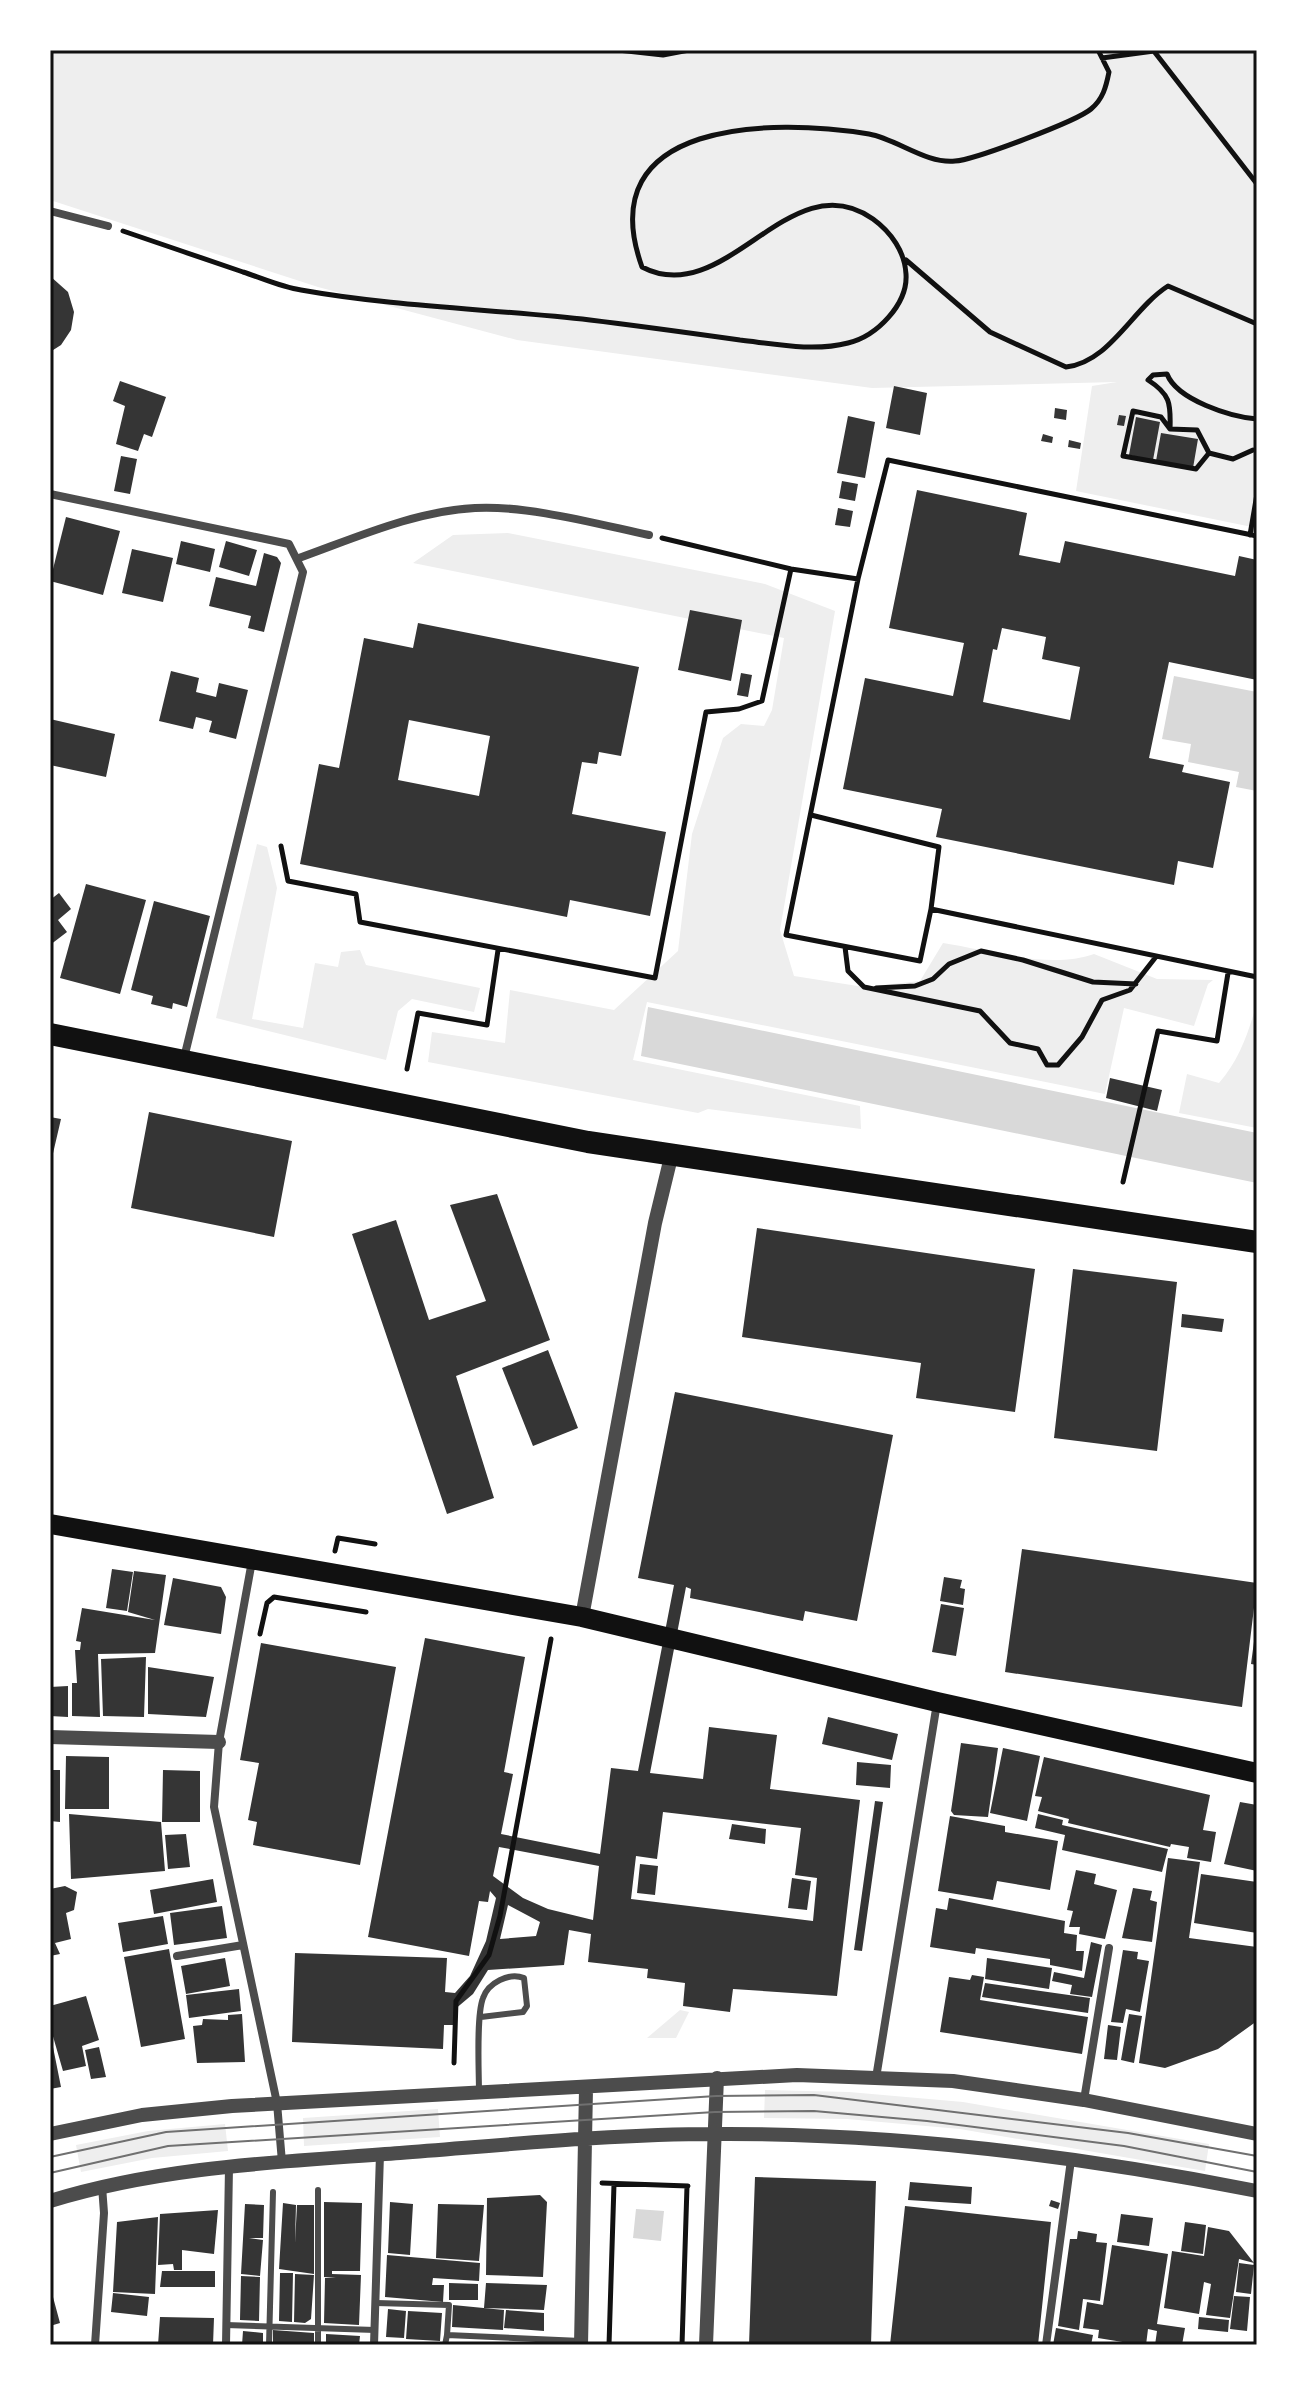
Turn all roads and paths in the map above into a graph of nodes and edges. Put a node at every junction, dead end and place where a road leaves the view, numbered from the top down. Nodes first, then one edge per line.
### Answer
1 (618, 50) edge
2 (689, 50) edge
3 (1098, 50) edge
4 (1232, 50) edge
5 (1246, 50) edge
6 (1153, 51) edge
7 (1102, 58) junction
8 (1257, 184) edge
9 (50, 211) edge
10 (108, 226) joint
11 (906, 260) junction
12 (1257, 324) edge
13 (1257, 419) edge
14 (1170, 429) junction
15 (1256, 450) edge
16 (1209, 453) junction
17 (50, 494) edge
18 (1257, 494) edge
19 (649, 535) joint
20 (1250, 535) junction
21 (1257, 536) edge
22 (299, 558) junction
23 (791, 569) junction
24 (858, 579) junction
25 (811, 815) junction
26 (281, 846) dead end
27 (931, 909) junction
28 (845, 947) junction
29 (498, 950) junction
30 (1155, 958) junction
31 (1228, 973) junction
32 (1257, 977) edge
33 (1137, 984) junction
34 (876, 988) junction
35 (50, 1034) edge
36 (183, 1062) junction
37 (407, 1069) dead end
38 (672, 1153) junction
39 (1123, 1182) dead end
40 (1257, 1242) edge
41 (50, 1524) edge
42 (338, 1538) dead end
43 (375, 1544) dead end
44 (252, 1560) junction
45 (366, 1612) dead end
46 (582, 1617) junction
47 (260, 1634) dead end
48 (551, 1639) dead end
49 (937, 1702) junction
50 (50, 1737) edge
51 (219, 1742) junction
52 (1257, 1773) edge
53 (243, 1945) junction
54 (1109, 1948) dead end
55 (177, 1956) dead end
56 (481, 2017) junction
57 (454, 2063) dead end
58 (717, 2078) junction
59 (876, 2078) junction
60 (586, 2089) junction
61 (479, 2093) junction
62 (1084, 2100) junction
63 (277, 2103) junction
64 (50, 2134) edge
65 (714, 2134) junction
66 (1257, 2134) edge
67 (586, 2140) junction
68 (380, 2154) junction
69 (1071, 2160) junction
70 (282, 2162) junction
71 (229, 2167) junction
72 (602, 2183) dead end
73 (614, 2184) junction
74 (102, 2185) junction
75 (687, 2186) junction
76 (697, 2187) dead end
77 (318, 2190) dead end
78 (1257, 2191) edge
79 (273, 2192) dead end
80 (50, 2201) edge
81 (376, 2303) junction
82 (226, 2325) junction
83 (269, 2327) junction
84 (318, 2328) junction
85 (375, 2330) junction
86 (447, 2335) junction
87 (581, 2343) edge
88 (95, 2345) edge
89 (226, 2345) edge
90 (269, 2345) edge
91 (318, 2345) edge
92 (374, 2345) edge
93 (445, 2345) edge
94 (609, 2345) edge
95 (682, 2345) edge
96 (706, 2345) edge
97 (1046, 2345) edge

1 - 2 path
3 - 7 path
4 - 5 path
6 - 7 path
6 - 8 path
7 - 11 path
9 - 10 street
10 - 11 path
11 - 12 path
13 - 14 path
14 - 16 path
14 - 16 path
15 - 16 path
17 - 22 street
18 - 20 path
19 - 22 street
19 - 23 path
20 - 21 path
20 - 24 path
22 - 36 street
23 - 24 path
23 - 29 path
24 - 25 path
25 - 27 path
25 - 28 path
26 - 29 path
27 - 28 path
27 - 30 path
28 - 34 path
29 - 37 path
30 - 31 path
30 - 33 path
31 - 32 path
31 - 39 path
33 - 34 path
33 - 34 path
35 - 36 highway
36 - 38 highway
38 - 40 highway
38 - 46 street
41 - 44 main road
42 - 43 path
44 - 46 main road
44 - 51 street
45 - 47 path
46 - 49 main road
48 - 57 path
49 - 52 main road
49 - 59 street
50 - 51 street
51 - 53 street
53 - 55 street
53 - 63 street
54 - 62 street
56 - 56 lane
56 - 61 lane
58 - 59 street
58 - 60 street
58 - 65 street
59 - 62 street
60 - 61 street
60 - 67 street
61 - 63 street
62 - 66 street
63 - 64 street
63 - 70 street
65 - 67 street
65 - 69 street
65 - 96 street
67 - 68 street
67 - 87 street
68 - 70 street
68 - 81 street
69 - 78 street
69 - 97 street
70 - 71 street
71 - 74 street
71 - 82 street
72 - 73 path
73 - 75 path
73 - 94 path
74 - 80 street
74 - 88 street
75 - 76 path
75 - 95 path
77 - 84 lane
79 - 83 lane
81 - 85 street
81 - 86 lane
82 - 83 lane
82 - 89 street
83 - 84 lane
83 - 90 lane
84 - 85 lane
84 - 91 lane
85 - 92 street
86 - 87 lane
86 - 93 lane

